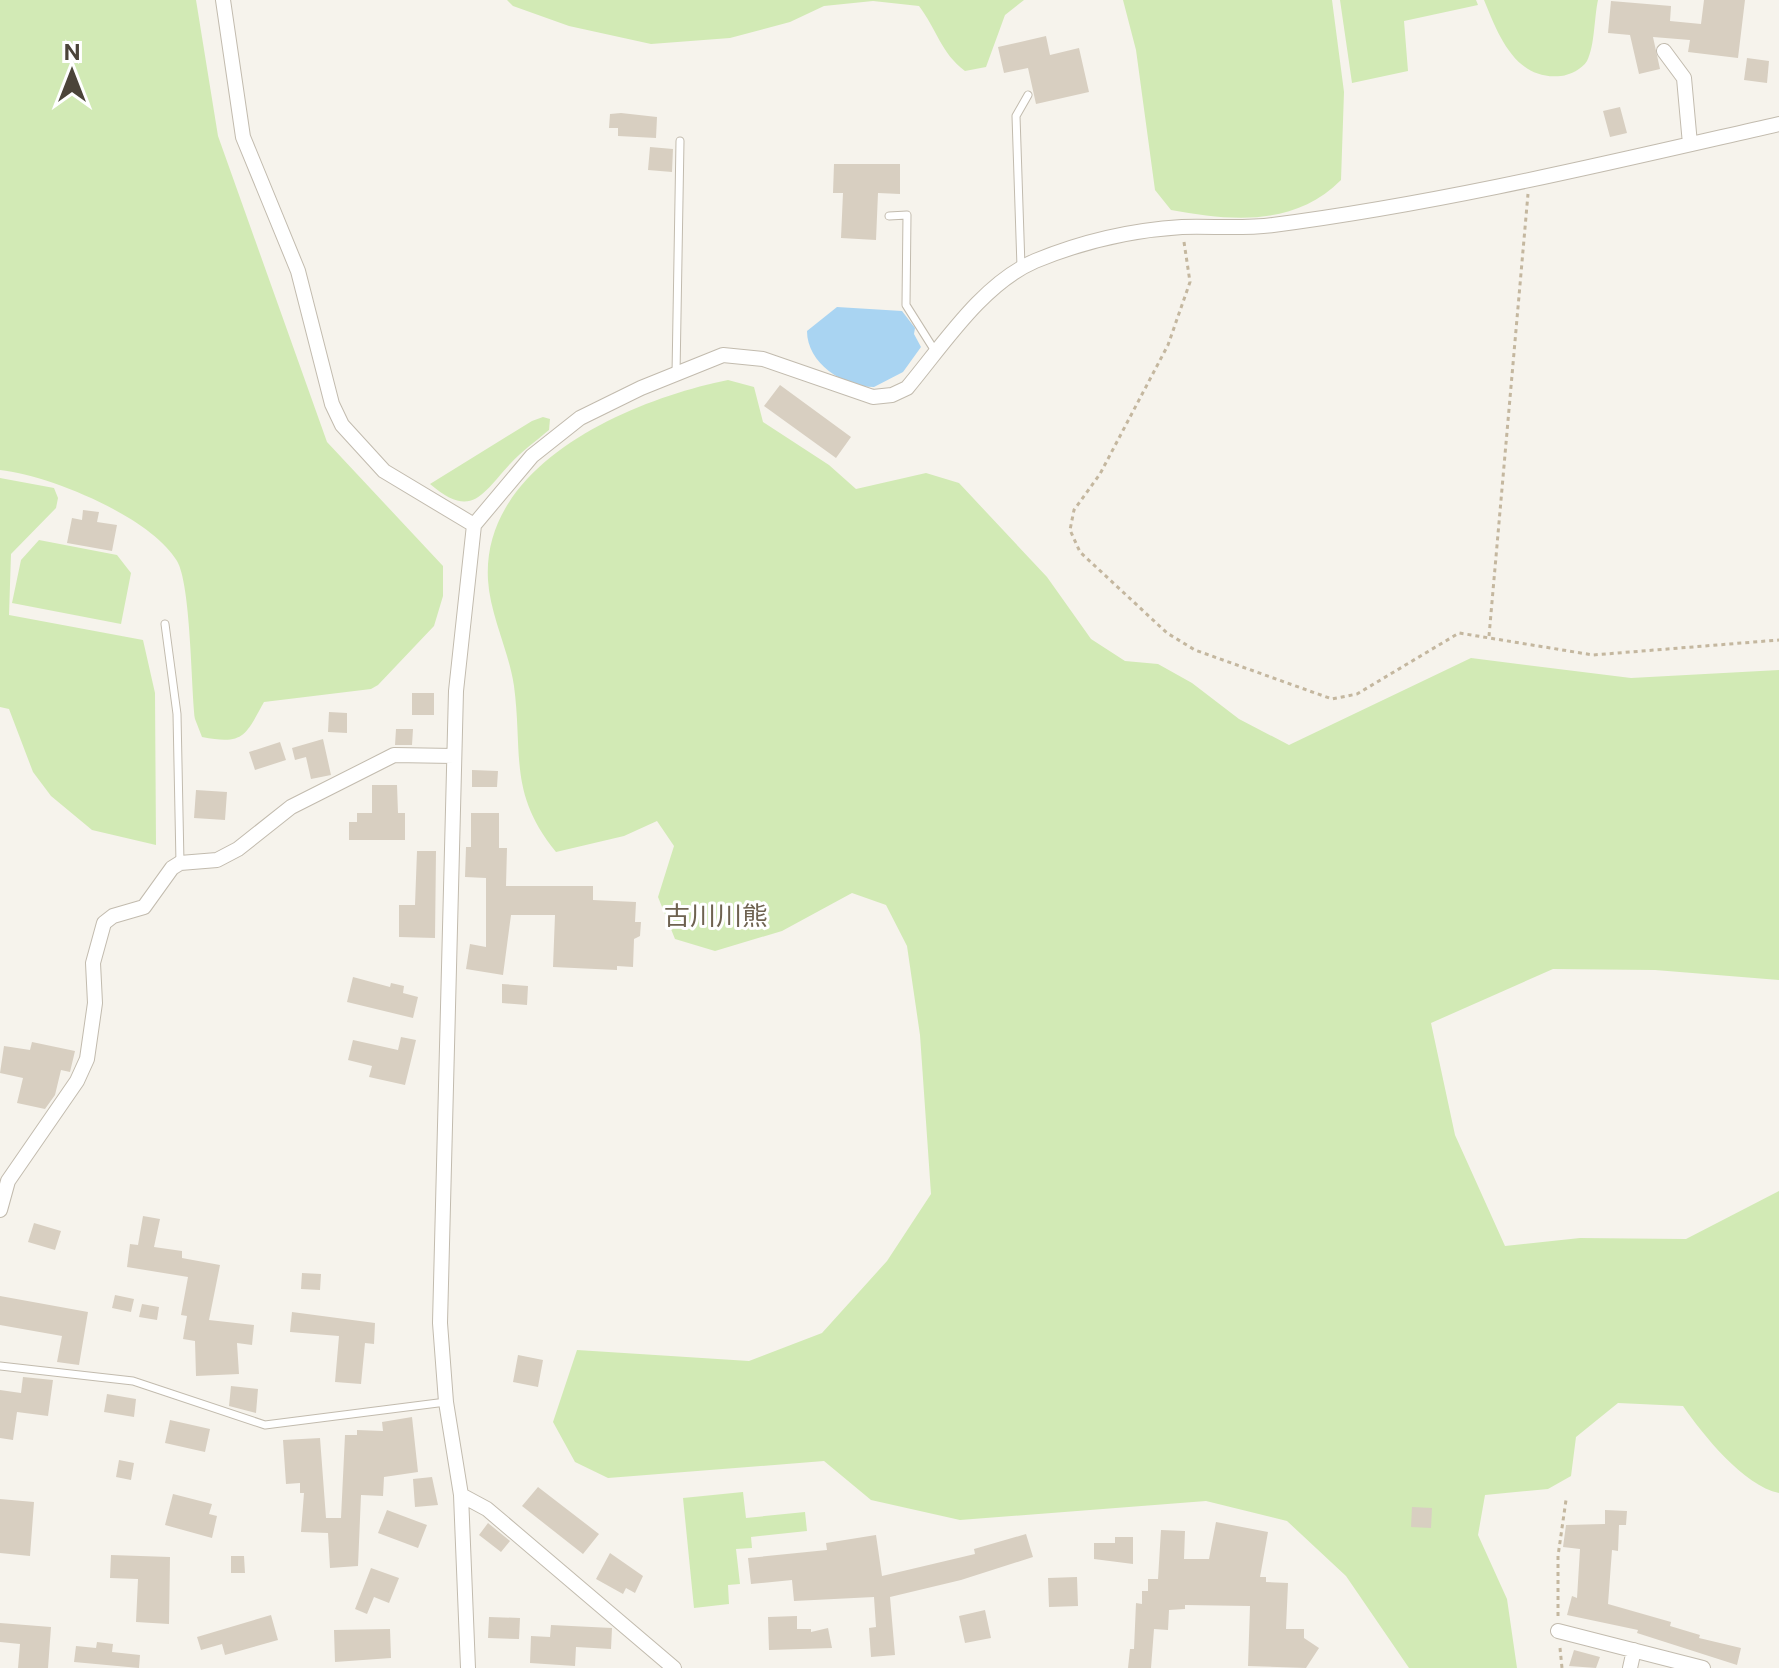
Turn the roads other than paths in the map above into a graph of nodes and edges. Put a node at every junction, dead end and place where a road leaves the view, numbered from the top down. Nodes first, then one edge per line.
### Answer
1 (223, 0) edge
2 (1664, 51) dead end
3 (1028, 95) dead end
4 (1779, 124) edge
5 (680, 141) dead end
6 (1690, 144) junction
7 (889, 216) dead end
8 (1022, 269) junction
9 (937, 353) junction
10 (676, 374) junction
11 (474, 525) junction
12 (165, 624) dead end
13 (454, 756) junction
14 (180, 863) junction
15 (0, 1210) edge
16 (0, 1366) edge
17 (446, 1402) junction
18 (461, 1495) junction
19 (1558, 1631) road end
20 (1634, 1650) junction
21 (468, 1668) edge
22 (674, 1668) edge
23 (1630, 1668) edge
24 (1703, 1668) edge

1 - 11 street
2 - 6 street
3 - 8 lane
4 - 6 street
5 - 10 lane
6 - 8 street
7 - 9 lane
8 - 9 street
9 - 10 street
10 - 11 street
11 - 13 street
12 - 14 lane
13 - 14 street
13 - 17 street
14 - 15 street
16 - 17 lane
17 - 18 street
18 - 21 street
18 - 22 street
19 - 20 street
20 - 23 street
20 - 24 street

